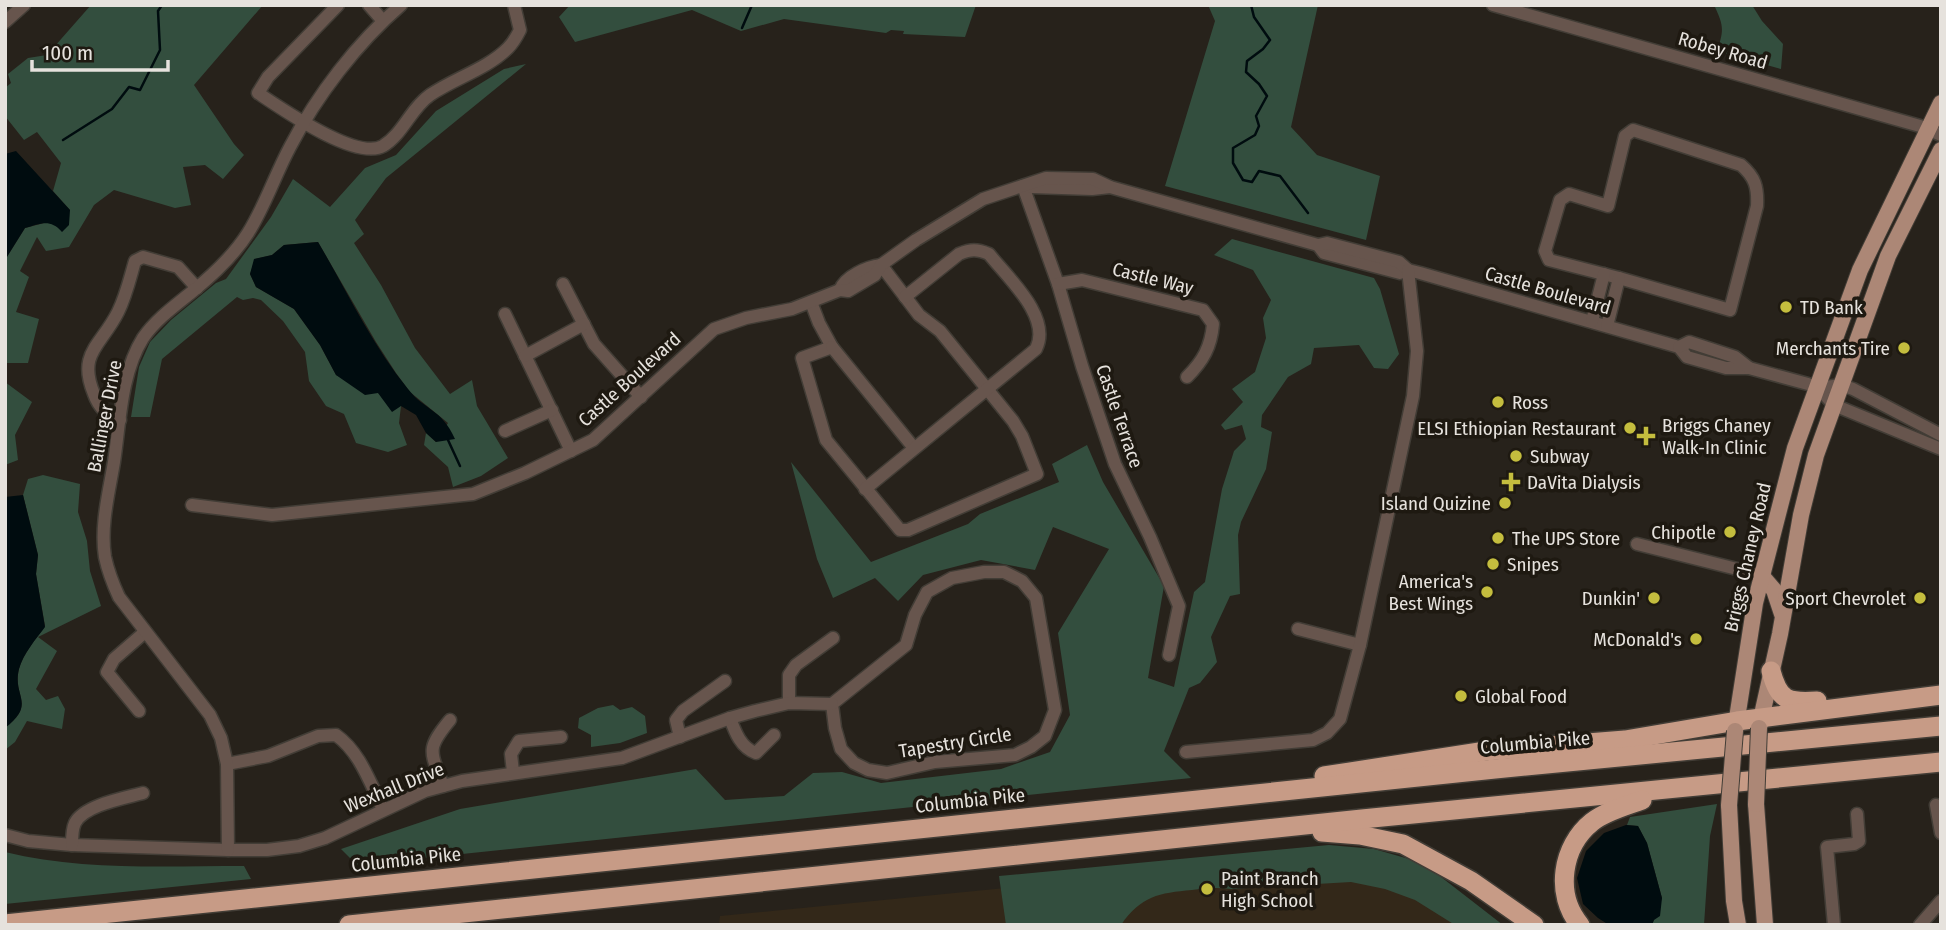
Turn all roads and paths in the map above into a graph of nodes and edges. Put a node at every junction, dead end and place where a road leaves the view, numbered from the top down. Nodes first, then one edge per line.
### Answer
1 (24, 5) edge
2 (338, 5) edge
3 (369, 5) edge
4 (401, 5) edge
5 (514, 5) edge
6 (1493, 5) edge
7 (383, 21) junction
8 (5, 22) edge
9 (1941, 103) edge
10 (303, 122) junction
11 (1935, 132) edge
12 (1941, 150) edge
13 (1023, 186) junction
14 (881, 265) junction
15 (1414, 272) junction
16 (1604, 274) junction
17 (1619, 278) junction
18 (563, 284) dead end
19 (1058, 284) junction
20 (197, 288) junction
21 (905, 297) junction
22 (811, 302) junction
23 (505, 314) dead end
24 (1592, 321) junction
25 (584, 324) junction
26 (1607, 326) junction
27 (832, 347) junction
28 (525, 356) junction
29 (1187, 377) dead end
30 (1841, 385) junction
31 (986, 388) junction
32 (1818, 388) junction
33 (641, 397) junction
34 (1834, 405) junction
35 (552, 410) junction
36 (120, 420) junction
37 (505, 431) dead end
38 (1941, 435) edge
39 (914, 448) junction
40 (1941, 449) edge
41 (571, 451) junction
42 (865, 489) junction
43 (192, 505) dead end
44 (1637, 544) dead end
45 (1762, 575) junction
46 (1783, 616) junction
47 (1298, 629) dead end
48 (145, 632) junction
49 (833, 638) dead end
50 (1360, 645) junction
51 (1170, 655) dead end
52 (1771, 671) junction
53 (724, 681) dead end
54 (1941, 695) edge
55 (789, 703) junction
56 (832, 704) junction
57 (139, 711) dead end
58 (730, 718) junction
59 (450, 720) dead end
60 (1760, 723) junction
61 (1736, 726) junction
62 (1941, 726) edge
63 (775, 735) dead end
64 (561, 737) dead end
65 (680, 737) junction
66 (1186, 752) dead end
67 (1941, 762) edge
68 (227, 764) junction
69 (513, 772) junction
70 (443, 786) junction
71 (1669, 790) junction
72 (143, 793) dead end
73 (1174, 802) junction
74 (1936, 804) dead end
75 (383, 809) junction
76 (1857, 814) dead end
77 (1275, 828) junction
78 (1941, 833) edge
79 (5, 835) edge
80 (72, 845) junction
81 (228, 850) junction
82 (1941, 901) edge
83 (5, 924) edge
84 (349, 925) edge
85 (1534, 925) edge
86 (1580, 925) edge
87 (1738, 925) edge
88 (1765, 925) edge
89 (1834, 925) edge
90 (1920, 925) edge

1 - 8 street
2 - 10 street
3 - 7 street
4 - 7 street, Ballinger Drive
5 - 10 street
6 - 11 street, Robey Road
7 - 10 street, Ballinger Drive
9 - 11 main road, Briggs Chaney Road
10 - 20 street, Ballinger Drive
11 - 32 main road, Briggs Chaney Road
12 - 30 main road
13 - 14 street, Castle Boulevard
13 - 15 street, Castle Boulevard
13 - 19 street, Castle Terrace
14 - 21 street
14 - 22 street, Castle Boulevard
15 - 24 street, Castle Boulevard
15 - 50 street
16 - 17 street
16 - 17 street
16 - 24 street
17 - 26 street
18 - 25 street
19 - 29 street, Castle Way
19 - 51 street, Castle Terrace
20 - 36 street, Ballinger Drive
20 - 36 street
21 - 31 street
21 - 31 street
22 - 27 street
22 - 33 street, Castle Boulevard
23 - 28 street
24 - 26 street, Castle Boulevard
25 - 28 street
25 - 33 street
26 - 32 street, Castle Boulevard
27 - 39 street
27 - 42 street
28 - 35 street
30 - 32 street
30 - 34 main road
30 - 38 street
31 - 39 street
31 - 42 street
32 - 34 street
32 - 45 main road, Briggs Chaney Road
33 - 41 street, Castle Boulevard
34 - 40 street
34 - 46 main road
35 - 37 street
35 - 41 street
36 - 48 street, Ballinger Drive
39 - 42 street
41 - 43 street, Castle Boulevard
44 - 45 street
45 - 46 main road
45 - 61 main road, Briggs Chaney Road
46 - 52 main road
47 - 50 street
48 - 57 street
48 - 68 street, Ballinger Drive
49 - 55 street
50 - 66 street
52 - 54 highway
52 - 60 main road
53 - 65 street
54 - 60 highway
55 - 56 street, Wexhall Drive
55 - 58 street, Wexhall Drive
56 - 56 street, Tapestry Circle
58 - 63 street
58 - 65 street, Wexhall Drive
59 - 70 street
60 - 61 highway
60 - 88 main road, bridge
61 - 73 highway
61 - 87 main road, Briggs Chaney Road, bridge
62 - 73 highway, Columbia Pike
64 - 69 street
65 - 69 street, Wexhall Drive
67 - 71 highway
68 - 75 street
68 - 81 street, Ballinger Drive
69 - 70 street, Wexhall Drive
70 - 75 street, Wexhall Drive
71 - 77 highway
71 - 86 highway
72 - 80 street
73 - 83 highway, Columbia Pike
74 - 78 street
75 - 81 street, Wexhall Drive
76 - 89 street
77 - 84 highway
77 - 85 highway
79 - 80 street, Wexhall Drive
80 - 81 street, Wexhall Drive
82 - 90 street

